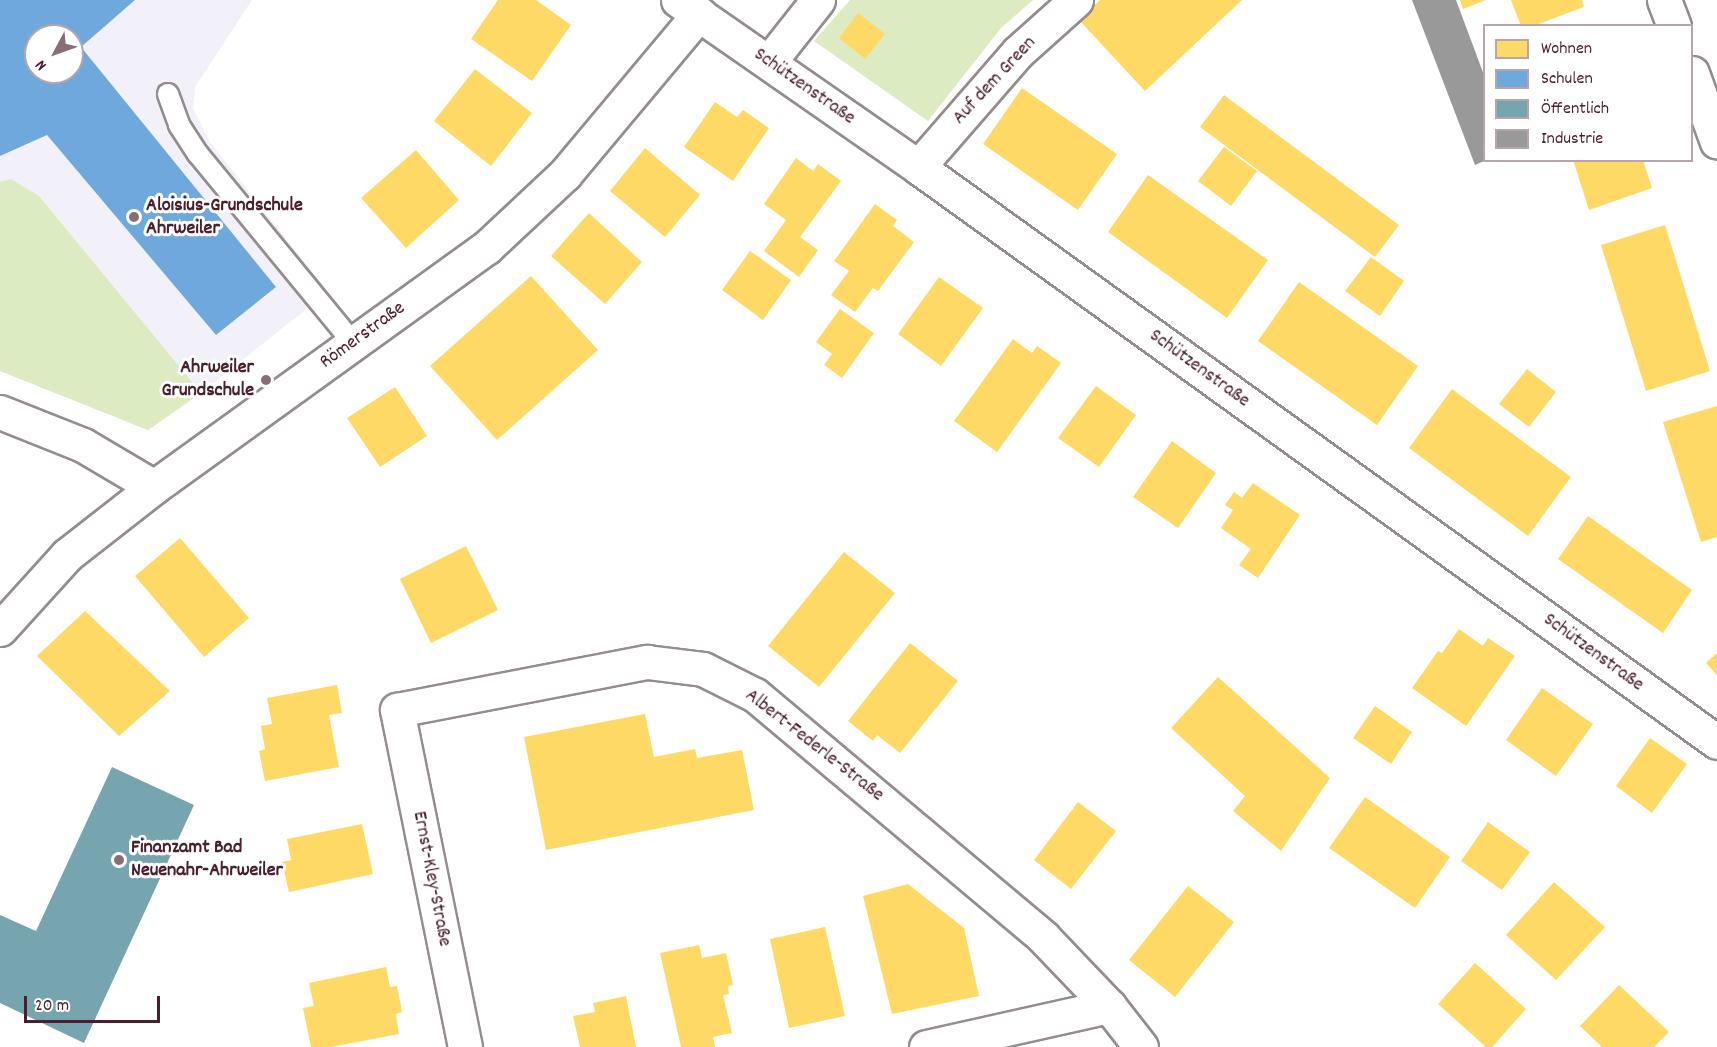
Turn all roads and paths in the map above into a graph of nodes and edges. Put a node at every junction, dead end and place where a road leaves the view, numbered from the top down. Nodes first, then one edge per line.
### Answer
1 (818, 0) edge
2 (1076, 0) edge
3 (1664, 0) edge
4 (689, 7) edge
5 (1673, 24) edge
6 (769, 62) junction
7 (1693, 76) edge
8 (168, 94) dead end
9 (1717, 142) edge
10 (918, 167) junction
11 (353, 343) junction
12 (0, 412) edge
13 (154, 487) junction
14 (0, 629) edge
15 (397, 710) joint
16 (1717, 742) edge
17 (1109, 1006) junction
18 (465, 1047) edge
19 (926, 1047) edge
20 (1141, 1047) edge

1 - 6 street
2 - 10 street, Auf dem Green
3 - 5 street
4 - 6 street, Schützenstraße
4 - 11 street, Römerstraße
6 - 10 street, Schützenstraße
7 - 9 street
8 - 11 lane
10 - 16 street, Schützenstraße
11 - 13 street, Römerstraße
12 - 13 street
13 - 14 street, Römerstraße
15 - 17 street, Albert-Federle-Straße
15 - 18 street, Ernst-Kley-Straße
17 - 19 street
17 - 20 street, Albert-Federle-Straße

